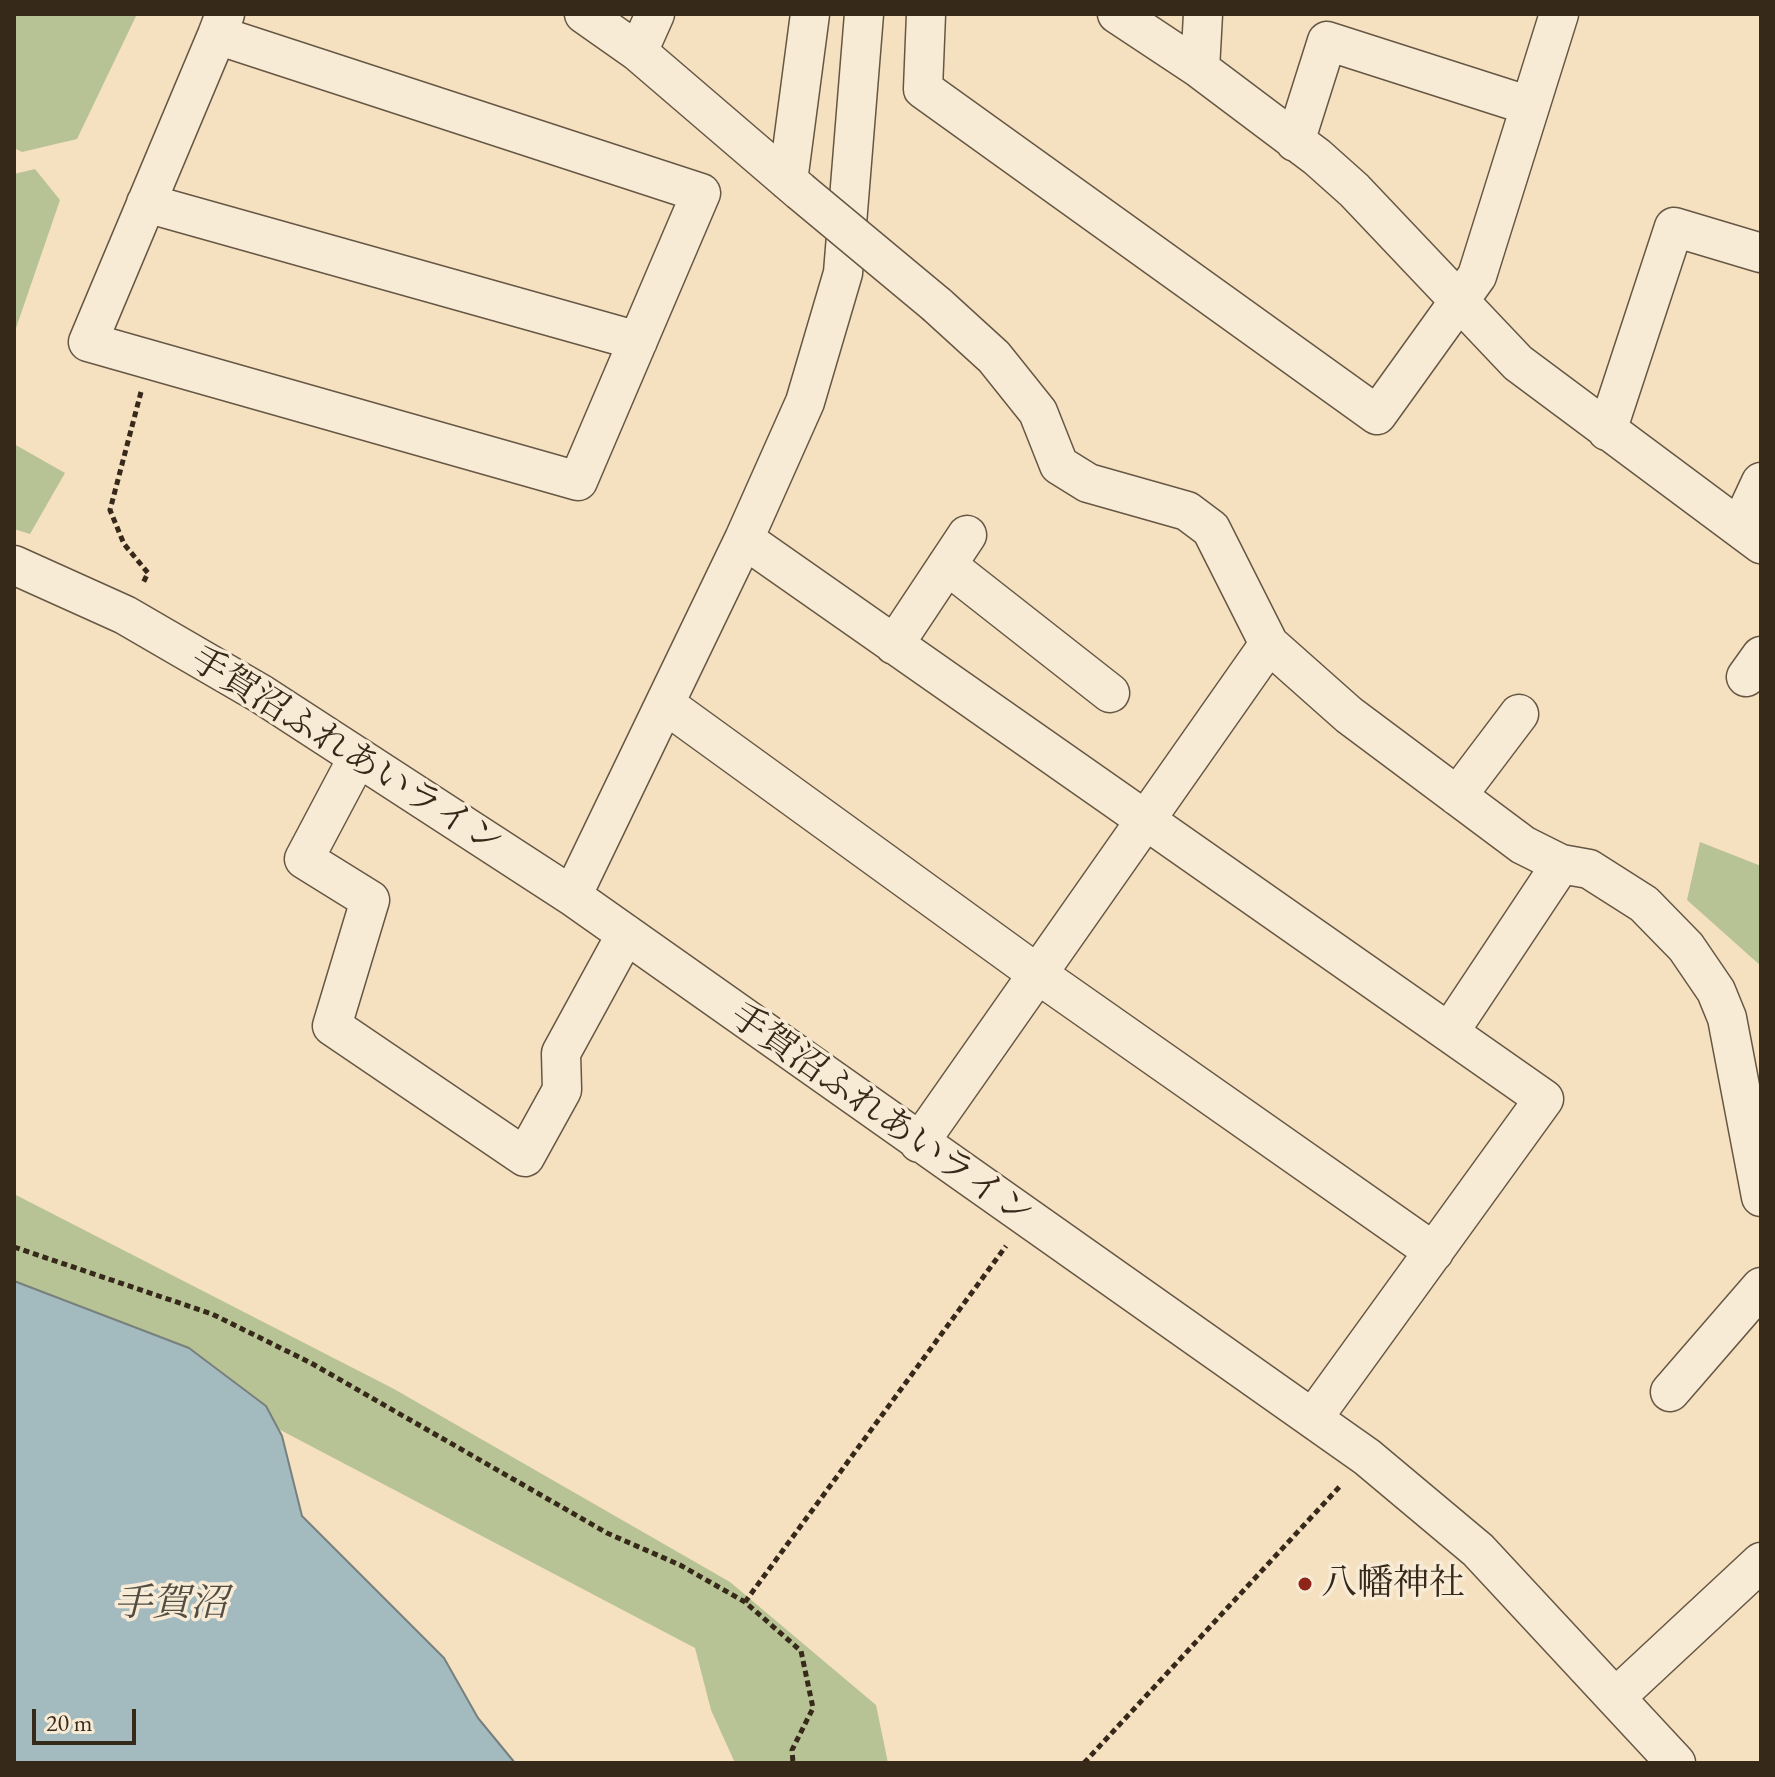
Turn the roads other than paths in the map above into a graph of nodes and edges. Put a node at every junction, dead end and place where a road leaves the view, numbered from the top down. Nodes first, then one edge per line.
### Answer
1 (584, 14) edge
2 (655, 14) edge
3 (810, 14) edge
4 (864, 14) edge
5 (926, 14) edge
6 (1117, 14) edge
7 (1203, 14) edge
8 (1559, 14) edge
9 (221, 24) edge
10 (638, 52) junction
11 (1200, 69) junction
12 (1530, 106) junction
13 (1295, 142) junction
14 (794, 186) junction
15 (146, 203) junction
16 (1761, 253) edge
17 (1460, 304) junction
18 (638, 341) junction
19 (1607, 431) junction
20 (1761, 482) edge
21 (1750, 535) edge
22 (744, 539) junction
23 (14, 565) edge
24 (1269, 644) junction
25 (894, 645) junction
26 (1110, 693) dead end
27 (665, 704) junction
28 (1519, 714) dead end
29 (358, 757) junction
30 (1457, 796) junction
31 (1146, 820) junction
32 (1561, 864) junction
33 (572, 896) junction
34 (626, 934) junction
35 (1039, 975) junction
36 (1450, 1031) junction
37 (919, 1143) junction
38 (1761, 1197) edge
39 (1434, 1252) junction
40 (1761, 1287) edge
41 (1670, 1392) dead end
42 (1313, 1418) junction
43 (1761, 1562) edge
44 (1616, 1697) junction
45 (1676, 1763) edge

1 - 10 street
2 - 10 street
3 - 14 street
4 - 22 street
5 - 17 street
6 - 11 street
7 - 11 street
8 - 12 street
9 - 15 street
9 - 18 street
10 - 14 street
11 - 13 street
12 - 13 street
12 - 17 street
13 - 17 street
14 - 24 street, bridge
15 - 18 street
15 - 18 street
16 - 19 street
17 - 19 street
19 - 21 street
20 - 21 street
22 - 25 street
22 - 27 street
23 - 29 street, 手賀沼ふれあいライン
24 - 30 street
24 - 31 street
25 - 26 street
25 - 31 street
27 - 33 street
27 - 35 street
28 - 30 street
29 - 33 street, 手賀沼ふれあいライン
29 - 34 street
30 - 32 street
31 - 35 street
31 - 36 street
32 - 36 street
32 - 38 street
33 - 34 street, 手賀沼ふれあいライン
34 - 37 street, 手賀沼ふれあいライン
35 - 37 street
35 - 39 street
36 - 39 street
37 - 42 street, 手賀沼ふれあいライン
39 - 42 street
40 - 41 street
42 - 44 street, 手賀沼ふれあいライン
43 - 44 street
44 - 45 street, 手賀沼ふれあいライン

